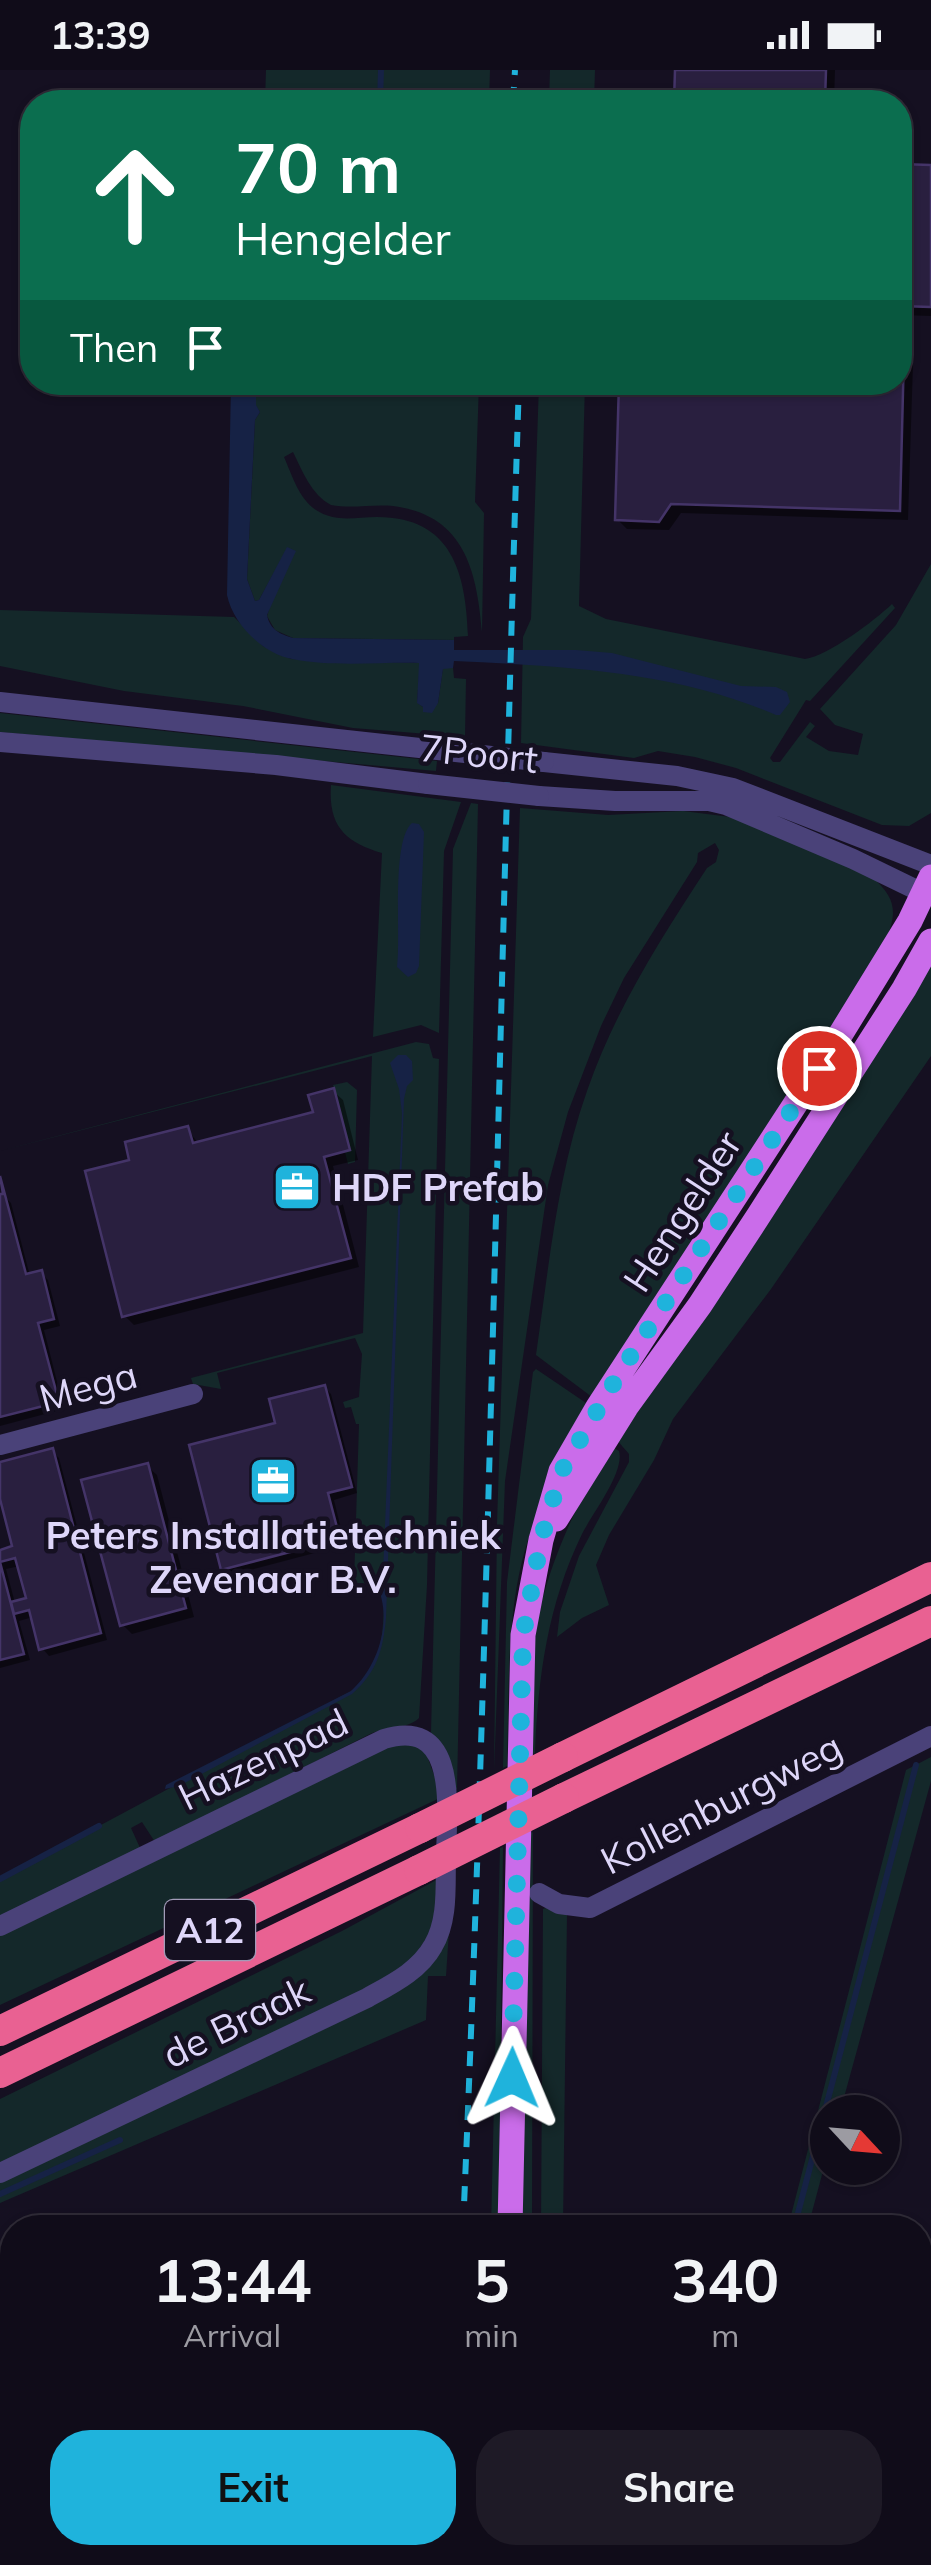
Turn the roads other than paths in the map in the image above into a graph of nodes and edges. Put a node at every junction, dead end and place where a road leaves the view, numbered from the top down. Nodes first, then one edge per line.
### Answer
1 (0, 702) edge
2 (0, 742) edge
3 (931, 865) edge
4 (929, 889) edge
5 (931, 941) edge
6 (194, 1394) dead end
7 (0, 1445) edge
8 (541, 1540) junction
9 (931, 1577) edge
10 (931, 1621) edge
11 (931, 1736) edge
12 (432, 1876) junction
13 (539, 1893) dead end
14 (0, 1926) edge
15 (0, 2032) edge
16 (0, 2073) edge
17 (0, 2173) edge
18 (510, 2215) edge

1 - 3 street, 7Poort, bridge
2 - 4 street, 7Poort, bridge
4 - 8 main road, Hengelder
5 - 8 main road, Hengelder
6 - 7 street, Mega
8 - 18 main road, Hengelder
9 - 15 highway, A12, bridge
10 - 12 highway, A12, bridge
11 - 13 street, Kollenburgweg
12 - 14 street, Hazenpad
12 - 16 highway, A12
12 - 17 street, de Braak

